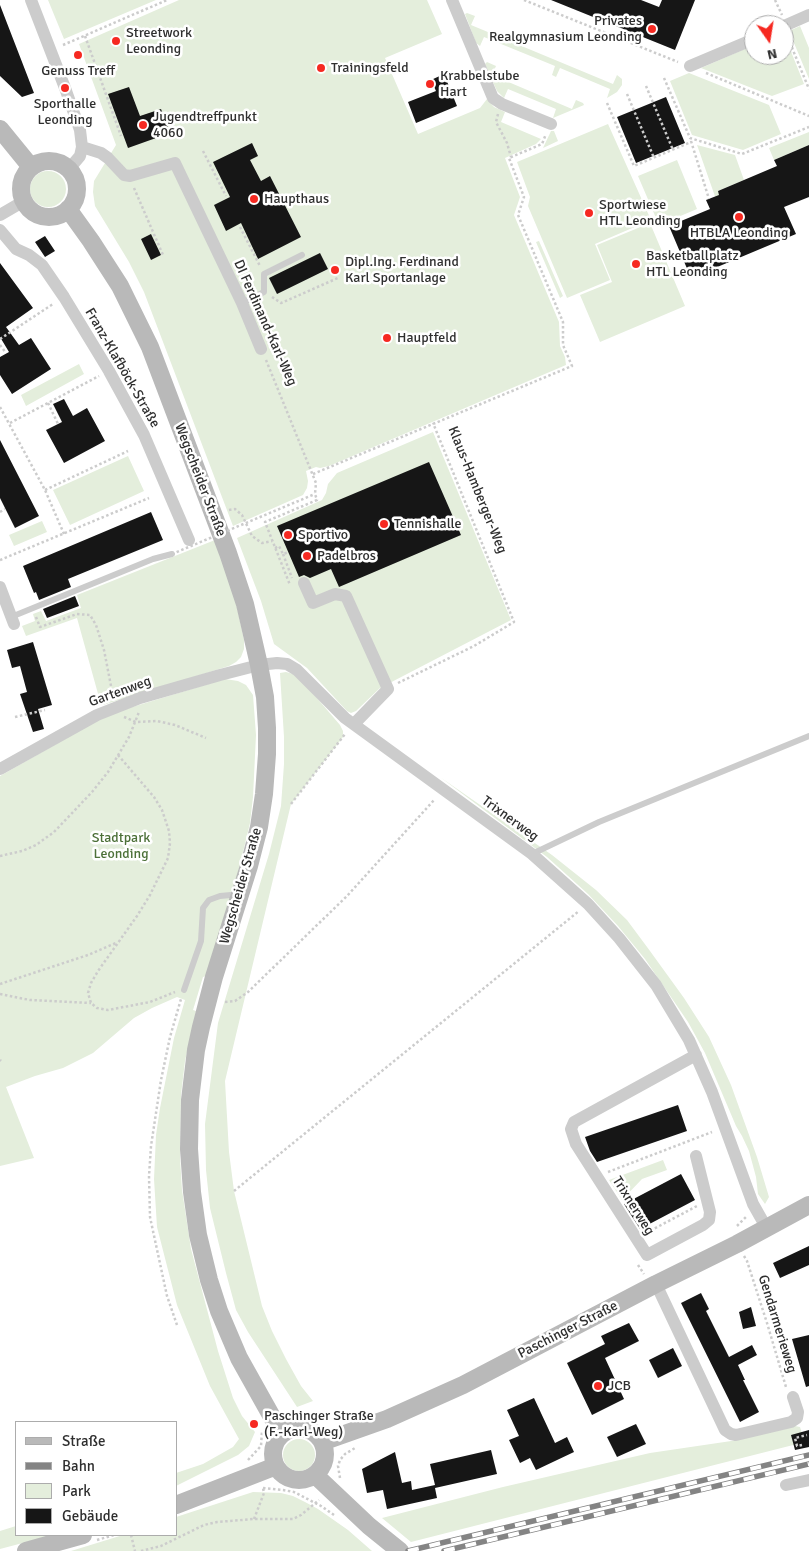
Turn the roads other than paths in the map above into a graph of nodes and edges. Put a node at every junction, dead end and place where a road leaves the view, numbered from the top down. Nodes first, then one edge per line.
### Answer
1 (31, 0) edge
2 (452, 0) edge
3 (809, 15) edge
4 (794, 24) edge
5 (744, 43) edge
6 (690, 66) road end
7 (551, 124) road end
8 (0, 129) edge
9 (82, 147) junction
10 (31, 167) junction
11 (69, 169) junction
12 (24, 202) junction
13 (68, 209) junction
14 (0, 215) edge
15 (0, 230) edge
16 (302, 255) dead end
17 (242, 303) junction
18 (261, 349) road end
19 (189, 540) dead end
20 (172, 554) road end
21 (300, 584) road end
22 (0, 587) edge
23 (13, 621) joint
24 (259, 665) junction
25 (354, 724) junction
26 (809, 736) edge
27 (0, 769) edge
28 (532, 854) junction
29 (239, 898) junction
30 (184, 990) road end
31 (696, 1055) junction
32 (696, 1156) dead end
33 (809, 1205) edge
34 (766, 1227) junction
35 (656, 1284) junction
36 (794, 1397) road end
37 (284, 1433) junction
38 (322, 1442) junction
39 (276, 1466) junction
40 (315, 1475) junction
41 (809, 1480) edge
42 (786, 1485) dead end
43 (178, 1504) edge
44 (79, 1536) edge
45 (26, 1551) edge
46 (400, 1551) edge

1 - 9 street
2 - 7 street
3 - 4 street
5 - 6 street
8 - 10 street
9 - 11 street
9 - 17 street, DI Ferdinand-Karl-Weg
10 - 11 street
10 - 12 street
11 - 13 street
12 - 13 street
12 - 14 street
13 - 24 street, Wegscheider Straße
15 - 19 street, Franz-Klafböck-Straße
16 - 17 lane
17 - 18 street, DI Ferdinand-Karl-Weg
20 - 23 lane
21 - 25 street
22 - 23 street
24 - 25 street, Trixnerweg
24 - 27 street, Gartenweg
24 - 29 street, Wegscheider Straße
25 - 28 street, Trixnerweg
26 - 28 lane
28 - 31 street, Trixnerweg
29 - 30 lane
29 - 37 street, Wegscheider Straße
31 - 32 street, Trixnerweg
31 - 34 street, Trixnerweg
33 - 34 street, Paschinger Straße
34 - 35 street, Paschinger Straße
35 - 36 street
35 - 38 street, Paschinger Straße
37 - 38 street
37 - 39 street
38 - 40 street
39 - 40 street
39 - 43 street
40 - 46 street
41 - 42 street
44 - 45 street

